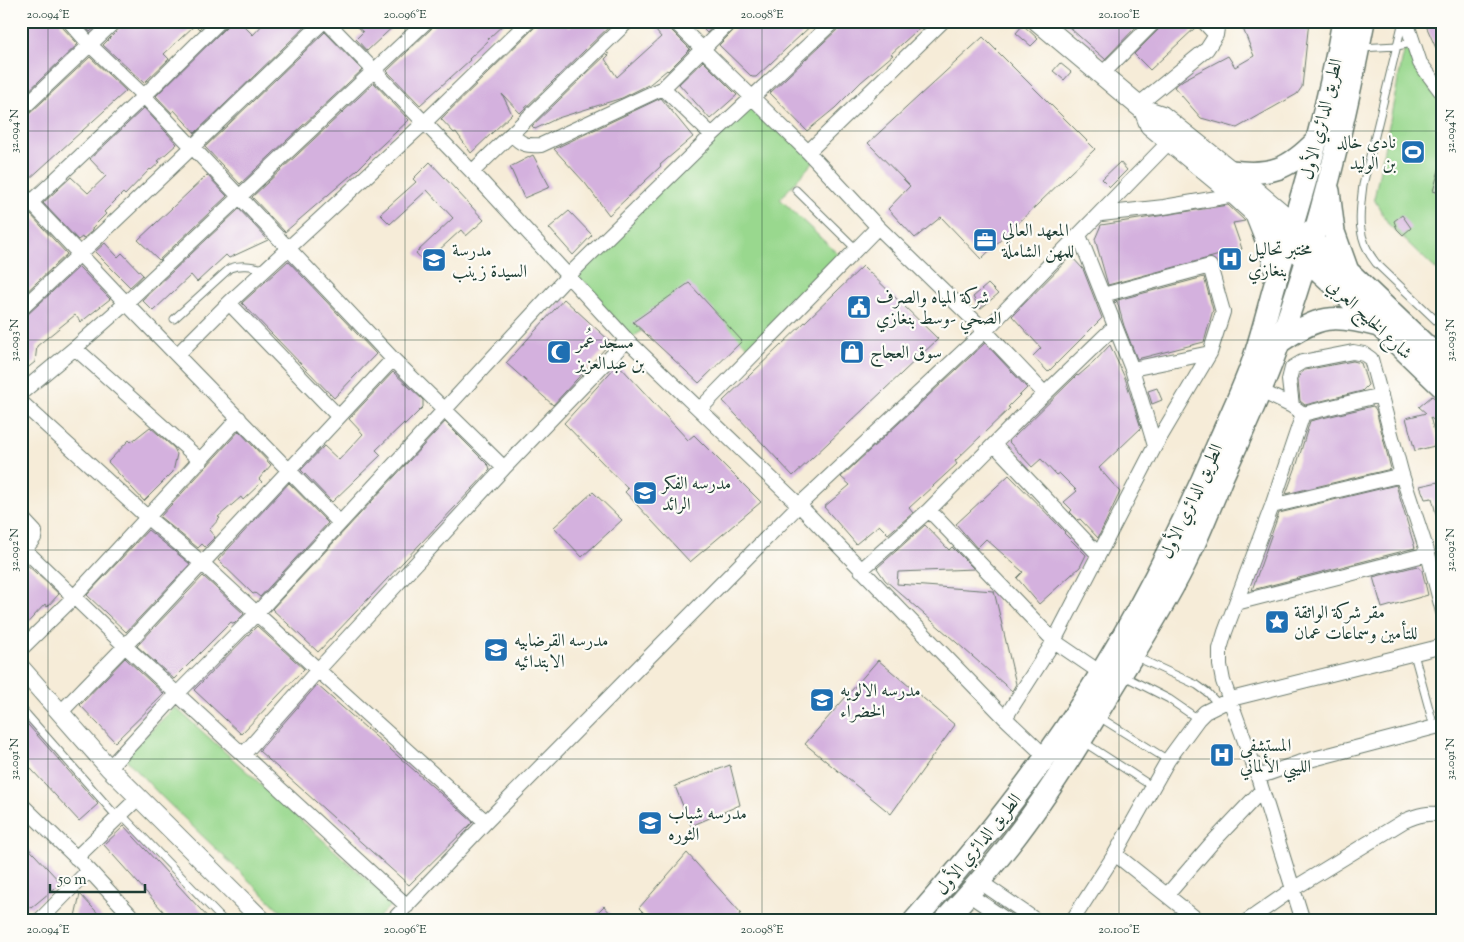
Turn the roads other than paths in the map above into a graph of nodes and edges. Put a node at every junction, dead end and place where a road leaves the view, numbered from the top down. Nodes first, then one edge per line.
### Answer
1 (68, 21) edge
2 (115, 21) edge
3 (220, 21) edge
4 (325, 21) edge
5 (427, 21) edge
6 (529, 21) edge
7 (628, 21) edge
8 (674, 21) edge
9 (731, 21) edge
10 (834, 21) edge
11 (944, 21) edge
12 (1038, 21) edge
13 (1155, 21) edge
14 (1203, 21) edge
15 (1343, 21) edge
16 (1364, 21) edge
17 (1404, 21) edge
18 (1217, 28) edge
19 (1412, 43) junction
20 (90, 45) junction
21 (1397, 46) junction
22 (1358, 48) junction
23 (702, 49) junction
24 (374, 71) junction
25 (1101, 75) junction
26 (663, 88) junction
27 (1443, 94) edge
28 (144, 96) junction
29 (752, 99) junction
30 (1141, 108) junction
31 (21, 110) edge
32 (424, 123) junction
33 (512, 134) junction
34 (712, 135) junction
35 (1316, 141) junction
36 (1169, 142) junction
37 (191, 147) junction
38 (808, 152) junction
39 (1232, 171) junction
40 (472, 172) junction
41 (1328, 182) junction
42 (796, 190) dead end
43 (21, 192) edge
44 (1235, 195) junction
45 (238, 197) junction
46 (26, 207) edge
47 (1101, 214) junction
48 (1256, 214) junction
49 (878, 226) junction
50 (1291, 234) junction
51 (1079, 235) junction
52 (288, 248) junction
53 (856, 249) junction
54 (1309, 250) junction
55 (81, 254) junction
56 (265, 269) junction
57 (1348, 271) junction
58 (568, 276) junction
59 (1277, 278) junction
60 (1103, 295) junction
61 (126, 303) junction
62 (229, 303) junction
63 (21, 308) edge
64 (174, 319) dead end
65 (1115, 326) junction
66 (1379, 326) junction
67 (1443, 326) edge
68 (985, 330) junction
69 (627, 340) junction
70 (1280, 342) junction
71 (74, 348) junction
72 (1210, 353) junction
73 (177, 355) junction
74 (392, 359) junction
75 (1443, 362) edge
76 (1132, 369) junction
77 (1443, 388) edge
78 (1261, 391) junction
79 (21, 393) edge
80 (1045, 394) junction
81 (1381, 395) junction
82 (21, 402) edge
83 (700, 409) junction
84 (1298, 410) junction
85 (444, 411) junction
86 (338, 416) junction
87 (239, 418) junction
88 (994, 444) junction
89 (1156, 446) junction
90 (200, 461) junction
91 (504, 468) junction
92 (288, 469) junction
93 (1402, 475) junction
94 (799, 505) junction
95 (1272, 506) junction
96 (929, 510) junction
97 (21, 517) edge
98 (148, 518) junction
99 (340, 523) junction
100 (23, 553) edge
101 (1098, 554) junction
102 (1428, 554) junction
103 (202, 563) junction
104 (861, 570) junction
105 (74, 596) junction
106 (1236, 603) junction
107 (1443, 612) edge
108 (257, 613) junction
109 (1054, 641) junction
110 (125, 646) junction
111 (1443, 646) edge
112 (21, 649) edge
113 (1414, 654) junction
114 (1133, 656) junction
115 (21, 668) edge
116 (318, 670) junction
117 (1111, 674) junction
118 (177, 694) junction
119 (1225, 702) junction
120 (21, 708) edge
121 (60, 713) junction
122 (1096, 715) junction
123 (1005, 718) junction
124 (1198, 719) junction
125 (1438, 726) edge
126 (1082, 740) junction
127 (243, 755) junction
128 (1046, 757) junction
129 (1168, 760) junction
130 (109, 768) junction
131 (1260, 784) junction
132 (1153, 787) junction
133 (138, 798) junction
134 (21, 804) edge
135 (1443, 815) edge
136 (120, 816) junction
137 (486, 822) junction
138 (1115, 854) junction
139 (76, 858) junction
140 (89, 870) junction
141 (974, 888) junction
142 (1293, 889) junction
143 (1167, 895) junction
144 (407, 906) junction
145 (39, 921) edge
146 (136, 921) edge
147 (224, 921) edge
148 (262, 921) edge
149 (392, 921) edge
150 (914, 921) edge
151 (944, 921) edge
152 (1008, 921) edge
153 (1037, 921) edge
154 (1072, 921) edge
155 (1199, 921) edge
156 (1247, 921) edge
157 (1303, 921) edge

1 - 20 street
2 - 20 street
3 - 28 street
4 - 24 street
4 - 37 street
5 - 24 street
6 - 32 street
7 - 33 street
8 - 23 street
9 - 23 street
10 - 29 street
11 - 38 street
12 - 25 main road, شارع الخليج العربي
13 - 25 street
14 - 18 street
15 - 35 main road, الطريق الدائري الأول
16 - 22 main road, الطريق الدائري الأول
17 - 19 street
17 - 21 lane
18 - 30 street
19 - 21 lane
19 - 27 street
20 - 28 street
20 - 31 street
21 - 22 lane
21 - 67 lane
22 - 41 main road, الطريق الدائري الأول
23 - 26 street
23 - 29 street
24 - 32 street
24 - 45 street
25 - 30 main road, شارع الخليج العربي
26 - 33 street
26 - 34 street
28 - 37 street
28 - 46 street
29 - 34 street
29 - 38 street
30 - 36 main road, شارع الخليج العربي
30 - 39 main road, شارع الخليج العربي
32 - 40 street
32 - 52 street
33 - 40 street
34 - 58 street
35 - 39 main road
35 - 50 main road, الطريق الدائري الأول
36 - 44 main road, شارع الخليج العربي
36 - 47 street
37 - 45 street
37 - 55 street
38 - 49 street
39 - 50 main road, شارع الخليج العربي
40 - 58 street
41 - 54 main road, الطريق الدائري الأول
41 - 57 main road
42 - 53 lane
43 - 46 street
44 - 47 street
44 - 48 main road, شارع الخليج العربي
45 - 52 street
45 - 61 street
46 - 55 street
47 - 51 street
48 - 50 main road, شارع الخليج العربي
48 - 59 main road
49 - 53 street
49 - 68 street
50 - 54 main road, شارع الخليج العربي
50 - 59 main road, الطريق الدائري الأول
51 - 60 street
51 - 68 street
52 - 56 street
52 - 74 street
53 - 83 street
54 - 57 main road, شارع الخليج العربي
54 - 66 main road, شارع الخليج العربي
54 - 70 main road, الطريق الدائري الأول
55 - 61 street
55 - 63 street
56 - 62 street
56 - 64 lane
57 - 75 main road, شارع الخليج العربي
58 - 69 street
58 - 85 street
59 - 117 main road, الطريق الدائري الأول
60 - 65 street
60 - 72 street
61 - 71 street
61 - 73 street
62 - 73 street
62 - 86 street
65 - 76 street
65 - 80 street
66 - 70 main road
66 - 77 main road, شارع الخليج العربي
68 - 80 street
68 - 94 street
69 - 83 street
69 - 91 street
70 - 78 main road, الطريق الدائري الأول
71 - 79 street
71 - 90 street
72 - 76 street
72 - 89 street
73 - 87 street
74 - 85 street
74 - 86 street
76 - 89 street
78 - 84 street
78 - 114 main road, الطريق الدائري الأول
80 - 88 street
81 - 84 street
81 - 84 street
81 - 93 street
82 - 98 street
83 - 94 street
84 - 95 street
85 - 91 street
85 - 99 street
86 - 92 street
87 - 90 street
87 - 92 street
88 - 96 street
88 - 101 street
89 - 101 street
90 - 98 street
91 - 116 street
92 - 99 street
92 - 103 street
93 - 95 street
93 - 102 street
94 - 104 street
94 - 137 street
95 - 106 street
96 - 104 street
96 - 109 street
97 - 100 street
98 - 103 street
98 - 105 street
99 - 108 street
100 - 105 street
101 - 109 street
102 - 106 street
102 - 107 street
103 - 108 street
103 - 110 street
104 - 123 street
105 - 110 street
105 - 112 street
106 - 119 street
108 - 116 street
108 - 118 street
109 - 117 street
109 - 123 street
110 - 118 street
110 - 121 street
111 - 113 street
113 - 119 street
113 - 125 lane
114 - 117 main road, الطريق الدائري الأول
114 - 119 lane
115 - 121 street
116 - 127 street
116 - 137 street
117 - 122 main road, الطريق الدائري الأول
117 - 124 lane
117 - 128 main road, الطريق الدائري الأول
118 - 127 street
118 - 130 street
119 - 124 street
119 - 131 street
120 - 136 lane
121 - 130 street
122 - 126 main road, الطريق الدائري الأول
122 - 129 lane
123 - 128 street
124 - 129 street
125 - 131 street
126 - 132 lane
126 - 141 main road, الطريق الدائري الأول
127 - 144 street
128 - 150 main road, الطريق الدائري الأول
129 - 132 street
130 - 133 street
131 - 142 street
131 - 143 street
132 - 138 street
133 - 136 street
133 - 148 street
134 - 139 street
135 - 142 street
136 - 139 street
136 - 147 lane
137 - 144 street
138 - 143 street
138 - 154 street
139 - 140 street
140 - 145 street
140 - 146 street
141 - 151 main road, الطريق الدائري الأول
141 - 152 street
141 - 153 street
142 - 156 street
142 - 157 street
143 - 155 street
144 - 149 street

